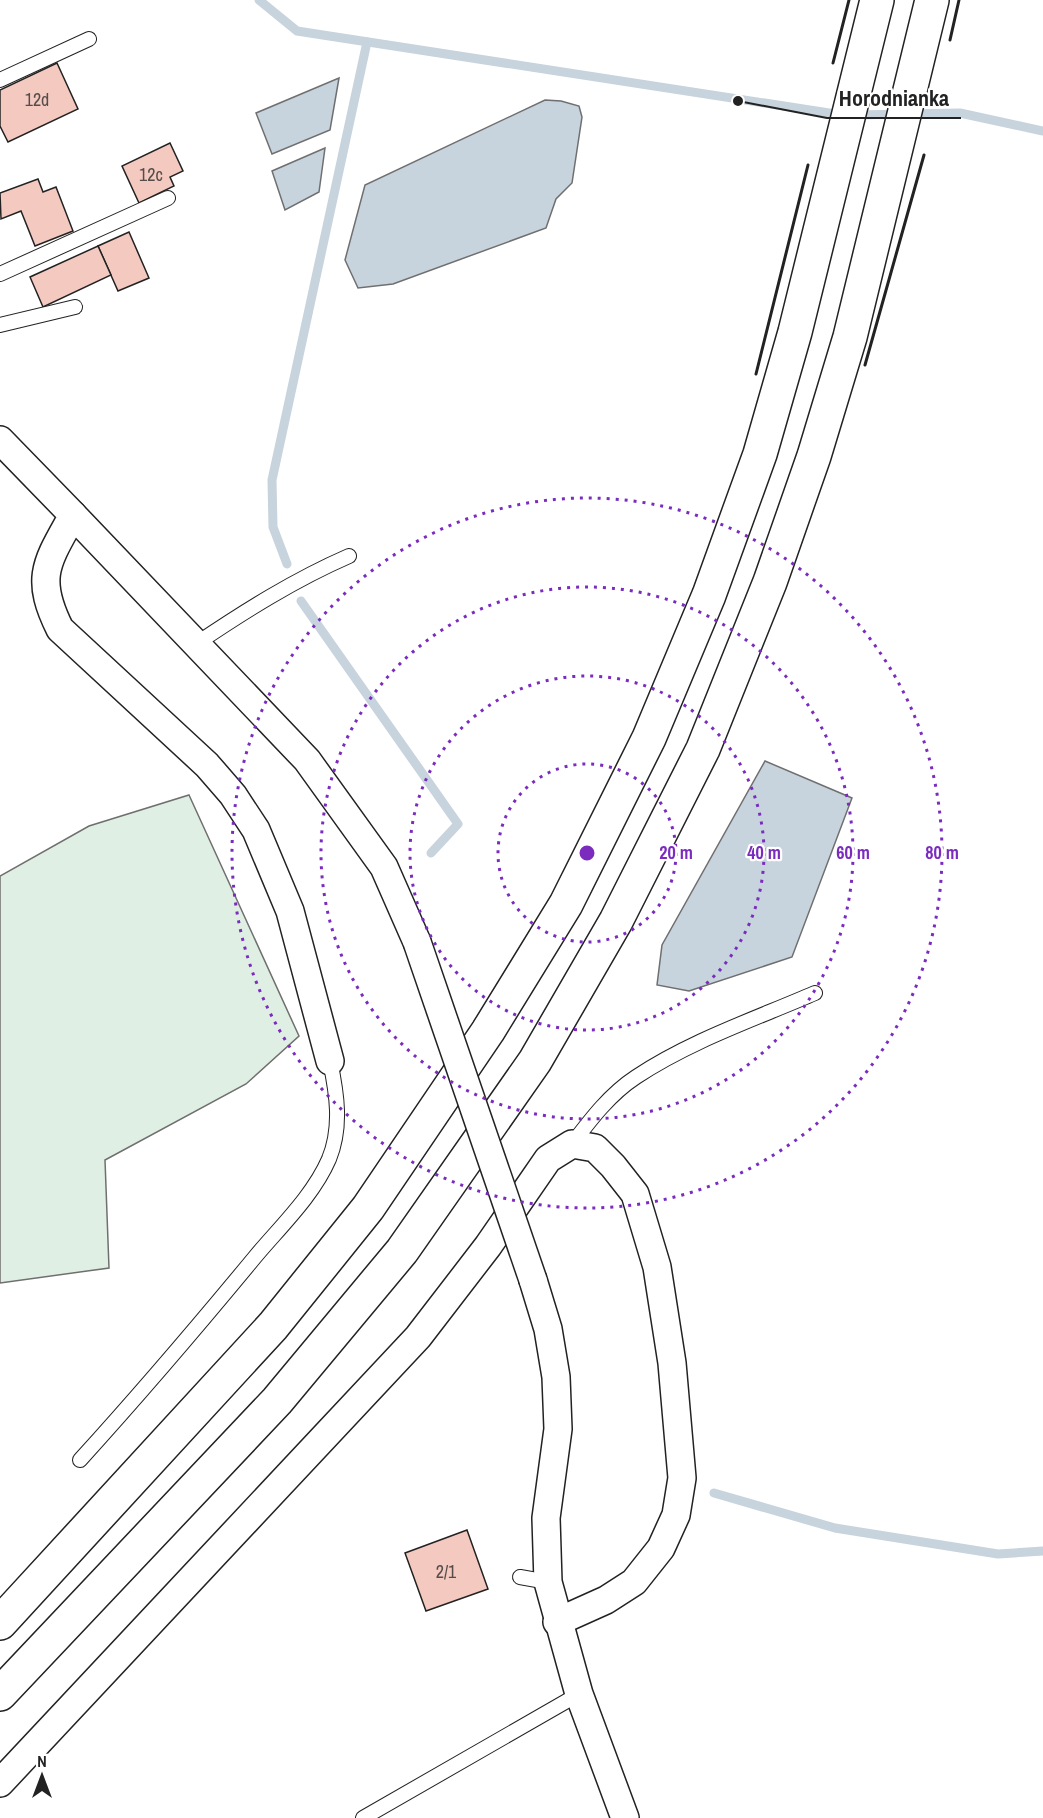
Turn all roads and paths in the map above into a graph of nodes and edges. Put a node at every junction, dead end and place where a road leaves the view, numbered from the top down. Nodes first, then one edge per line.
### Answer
1 (877, 0) edge
2 (932, 0) edge
3 (89, 39) dead end
4 (0, 80) edge
5 (168, 198) dead end
6 (0, 274) edge
7 (75, 307) dead end
8 (0, 325) edge
9 (0, 440) edge
10 (73, 514) junction
11 (349, 556) dead end
12 (196, 644) junction
13 (815, 993) dead end
14 (330, 1061) joint
15 (573, 1144) junction
16 (80, 1460) dead end
17 (520, 1577) dead end
18 (548, 1582) junction
19 (557, 1622) junction
20 (0, 1623) edge
21 (0, 1694) edge
22 (579, 1694) junction
23 (0, 1783) edge
24 (363, 1818) edge
25 (625, 1818) edge

1 - 20 main road
2 - 21 main road
3 - 4 lane
5 - 6 lane
7 - 8 lane
9 - 10 street
10 - 12 street
10 - 14 street
11 - 12 lane
12 - 18 street, bridge
13 - 15 lane
14 - 16 lane
15 - 19 street
15 - 23 street
17 - 18 lane
18 - 19 street
19 - 22 street
22 - 24 lane
22 - 25 street

